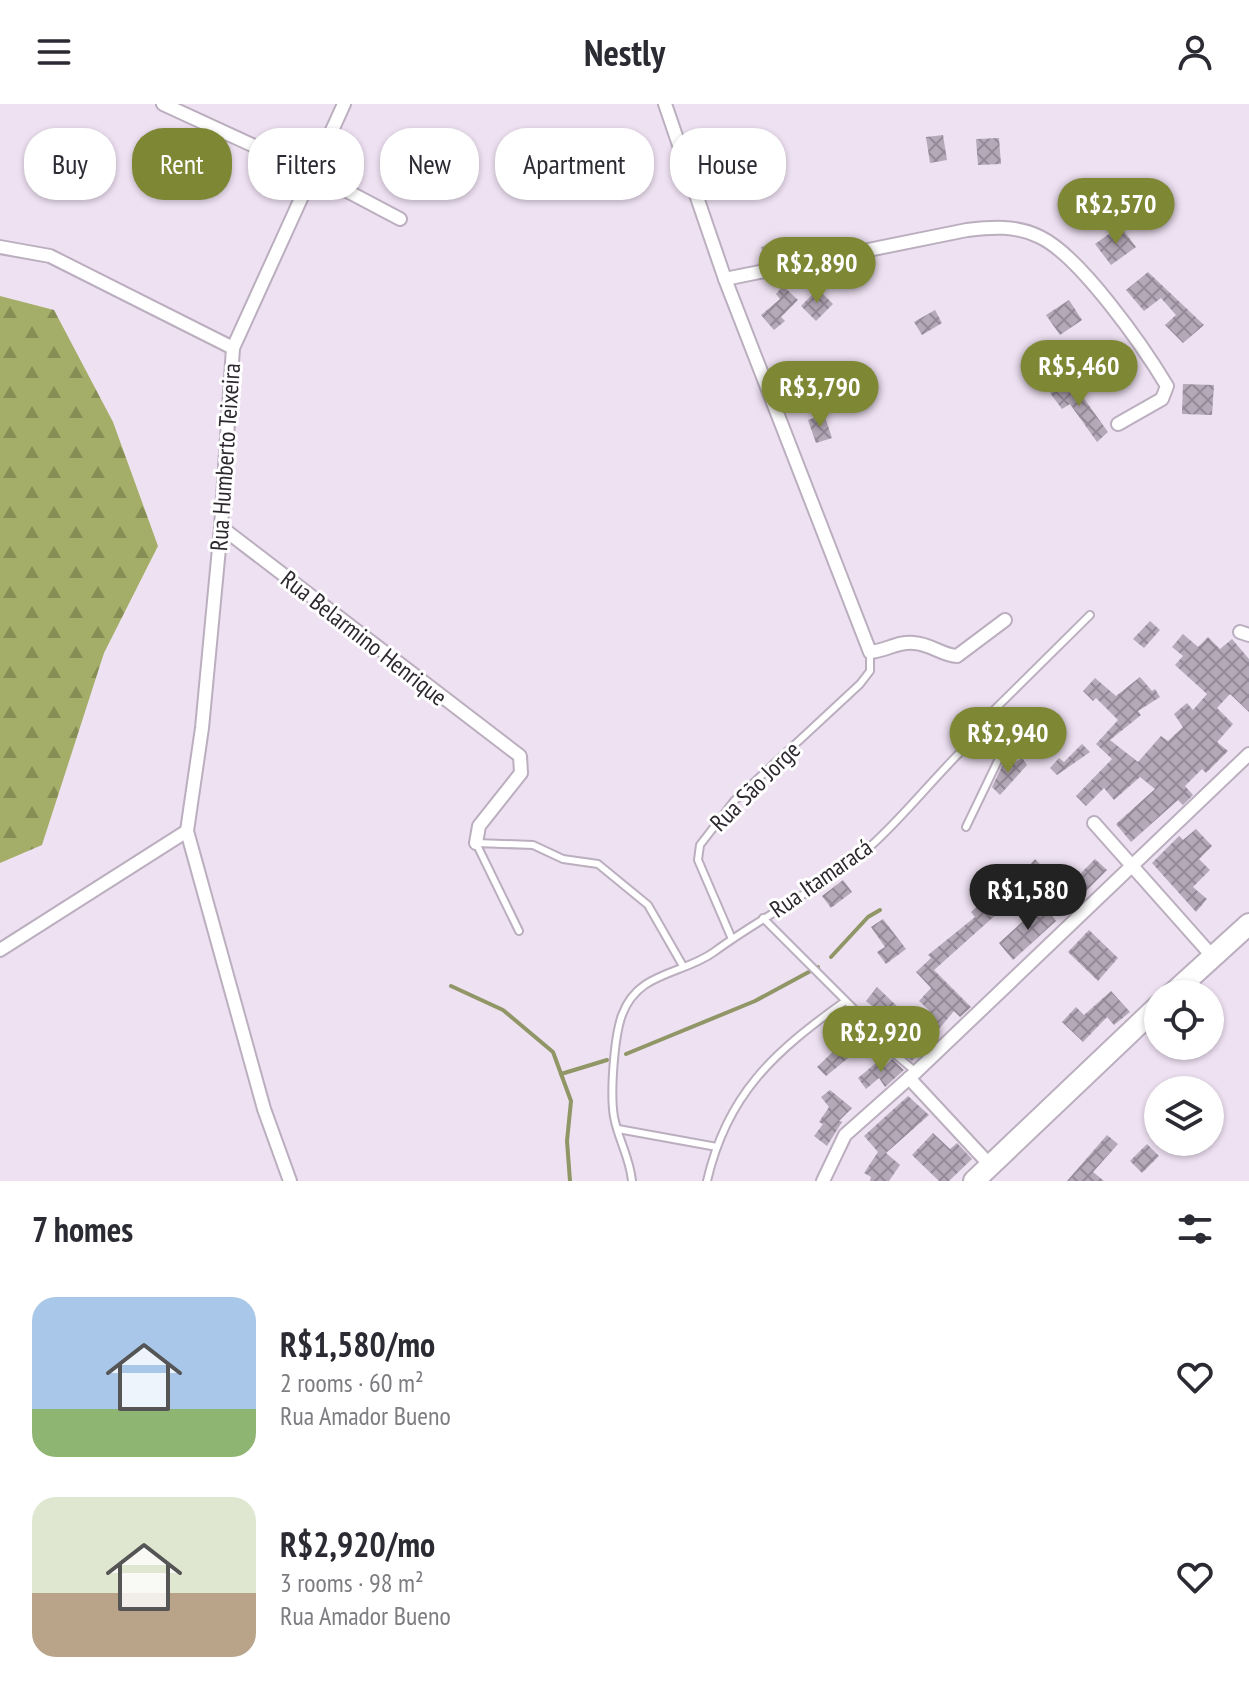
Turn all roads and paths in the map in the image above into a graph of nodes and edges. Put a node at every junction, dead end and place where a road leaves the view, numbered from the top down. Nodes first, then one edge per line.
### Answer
1 (163, 104) edge
2 (344, 104) edge
3 (665, 104) edge
4 (333, 128) edge
5 (248, 143) edge
6 (301, 200) edge
7 (364, 200) edge
8 (400, 219) dead end
9 (0, 247) edge
10 (725, 279) junction
11 (233, 348) junction
12 (1118, 424) dead end
13 (221, 527) junction
14 (1090, 615) dead end
15 (1005, 620) dead end
16 (870, 652) junction
17 (992, 721) junction
18 (1249, 754) edge
19 (1094, 823) dead end
20 (966, 827) dead end
21 (187, 831) junction
22 (476, 843) junction
23 (1132, 865) junction
24 (763, 918) junction
25 (1249, 924) edge
26 (519, 931) dead end
27 (732, 939) junction
28 (0, 950) edge
29 (1213, 957) junction
30 (683, 966) junction
31 (1188, 980) edge
32 (844, 1002) junction
33 (1144, 1019) edge
34 (913, 1075) junction
35 (618, 1129) junction
36 (717, 1147) junction
37 (989, 1164) junction
38 (290, 1181) edge
39 (632, 1181) edge
40 (707, 1181) edge
41 (823, 1181) edge
42 (974, 1181) edge

1 - 5 street
2 - 4 street, Rua Humberto Teixeira
3 - 10 street
6 - 11 street, Rua Humberto Teixeira
7 - 8 street
9 - 11 street
10 - 12 street
10 - 16 street
11 - 13 street, Rua Humberto Teixeira
13 - 21 street, Rua Humberto Teixeira
13 - 22 street, Rua Belarmino Henrique
14 - 17 lane, Rua Itamaracá
15 - 16 street
16 - 27 lane, Rua São Jorge
17 - 20 lane
17 - 24 lane, Rua Itamaracá
18 - 23 street
19 - 23 street
21 - 28 street
21 - 38 street, Rua Humberto Teixeira
22 - 26 lane
22 - 30 lane
23 - 29 street
23 - 34 street
24 - 27 lane, Rua Itamaracá
24 - 32 lane
25 - 29 main road
27 - 30 lane, Rua Itamaracá
29 - 31 main road
30 - 35 lane, Rua Itamaracá
32 - 34 lane
32 - 36 lane
33 - 37 main road
34 - 37 street
34 - 41 street
35 - 36 lane
35 - 39 lane
36 - 40 lane
37 - 42 main road

